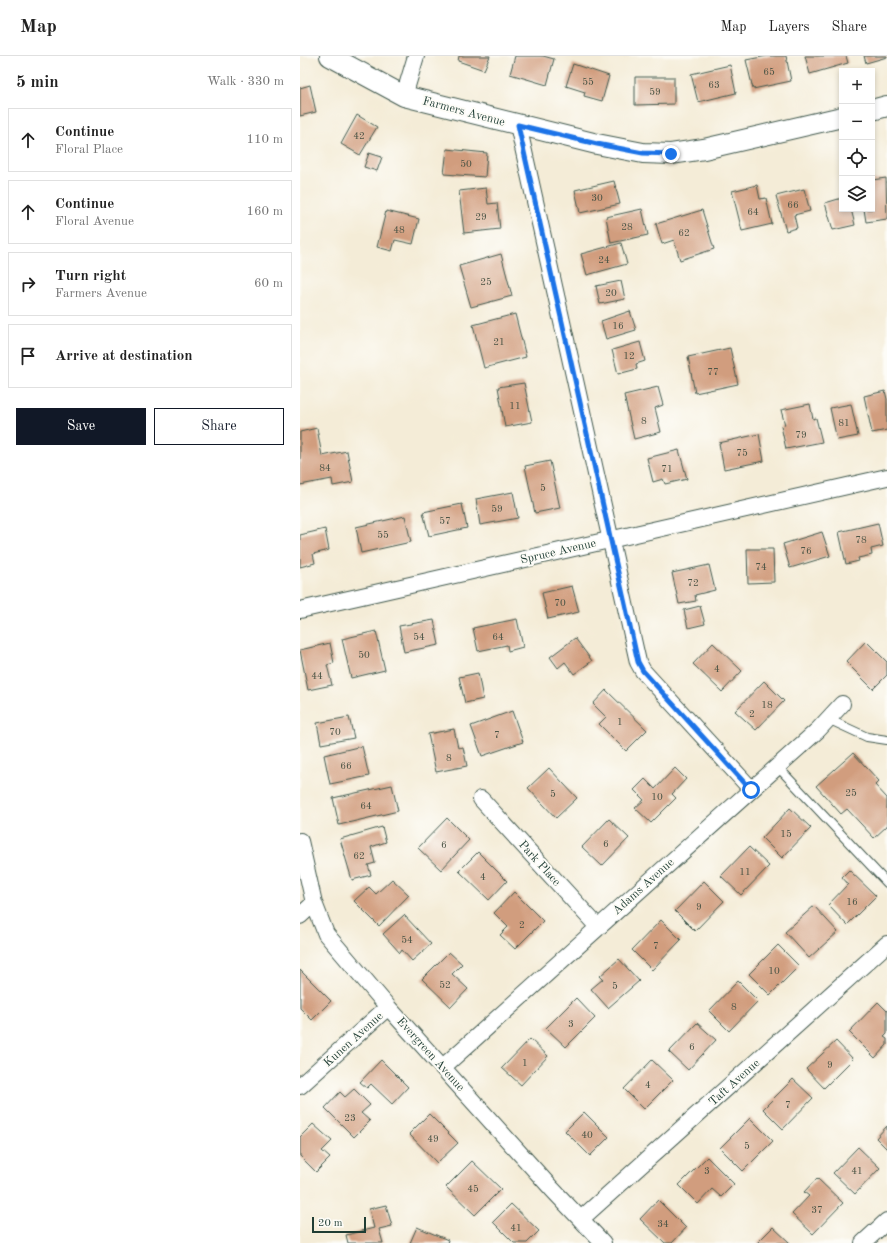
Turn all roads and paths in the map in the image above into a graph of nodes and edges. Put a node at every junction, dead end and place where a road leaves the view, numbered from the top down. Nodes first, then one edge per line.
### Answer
1 (331, 56) edge
2 (416, 56) edge
3 (404, 96) junction
4 (887, 106) edge
5 (875, 109) edge
6 (839, 118) edge
7 (518, 125) junction
8 (887, 477) edge
9 (611, 539) junction
10 (300, 610) edge
11 (842, 704) dead end
12 (828, 719) junction
13 (887, 740) edge
14 (777, 766) junction
15 (751, 790) junction
16 (481, 799) dead end
17 (300, 841) edge
18 (887, 883) edge
19 (314, 903) junction
20 (300, 916) edge
21 (598, 927) junction
22 (887, 944) edge
23 (388, 1007) junction
24 (443, 1067) junction
25 (300, 1086) edge
26 (581, 1219) junction
27 (887, 1221) edge
28 (603, 1243) edge
29 (863, 1243) edge

1 - 3 street, Farmers Avenue
2 - 3 street
3 - 7 street, Farmers Avenue
4 - 5 street
6 - 7 street, Farmers Avenue
7 - 9 street
8 - 9 street, Spruce Avenue
9 - 10 street, Spruce Avenue
9 - 15 street
11 - 12 street, Adams Avenue
12 - 13 lane
12 - 14 street, Adams Avenue
14 - 15 street, Adams Avenue
14 - 18 lane
15 - 21 street, Adams Avenue
16 - 21 street, Park Place
17 - 19 street, Evergreen Avenue
19 - 20 street
19 - 23 street, Evergreen Avenue
21 - 24 street, Adams Avenue
22 - 26 street, Taft Avenue
23 - 24 street, Evergreen Avenue
23 - 25 street, Kunen Avenue
24 - 26 street, Evergreen Avenue
26 - 28 street, Evergreen Avenue
27 - 29 street

